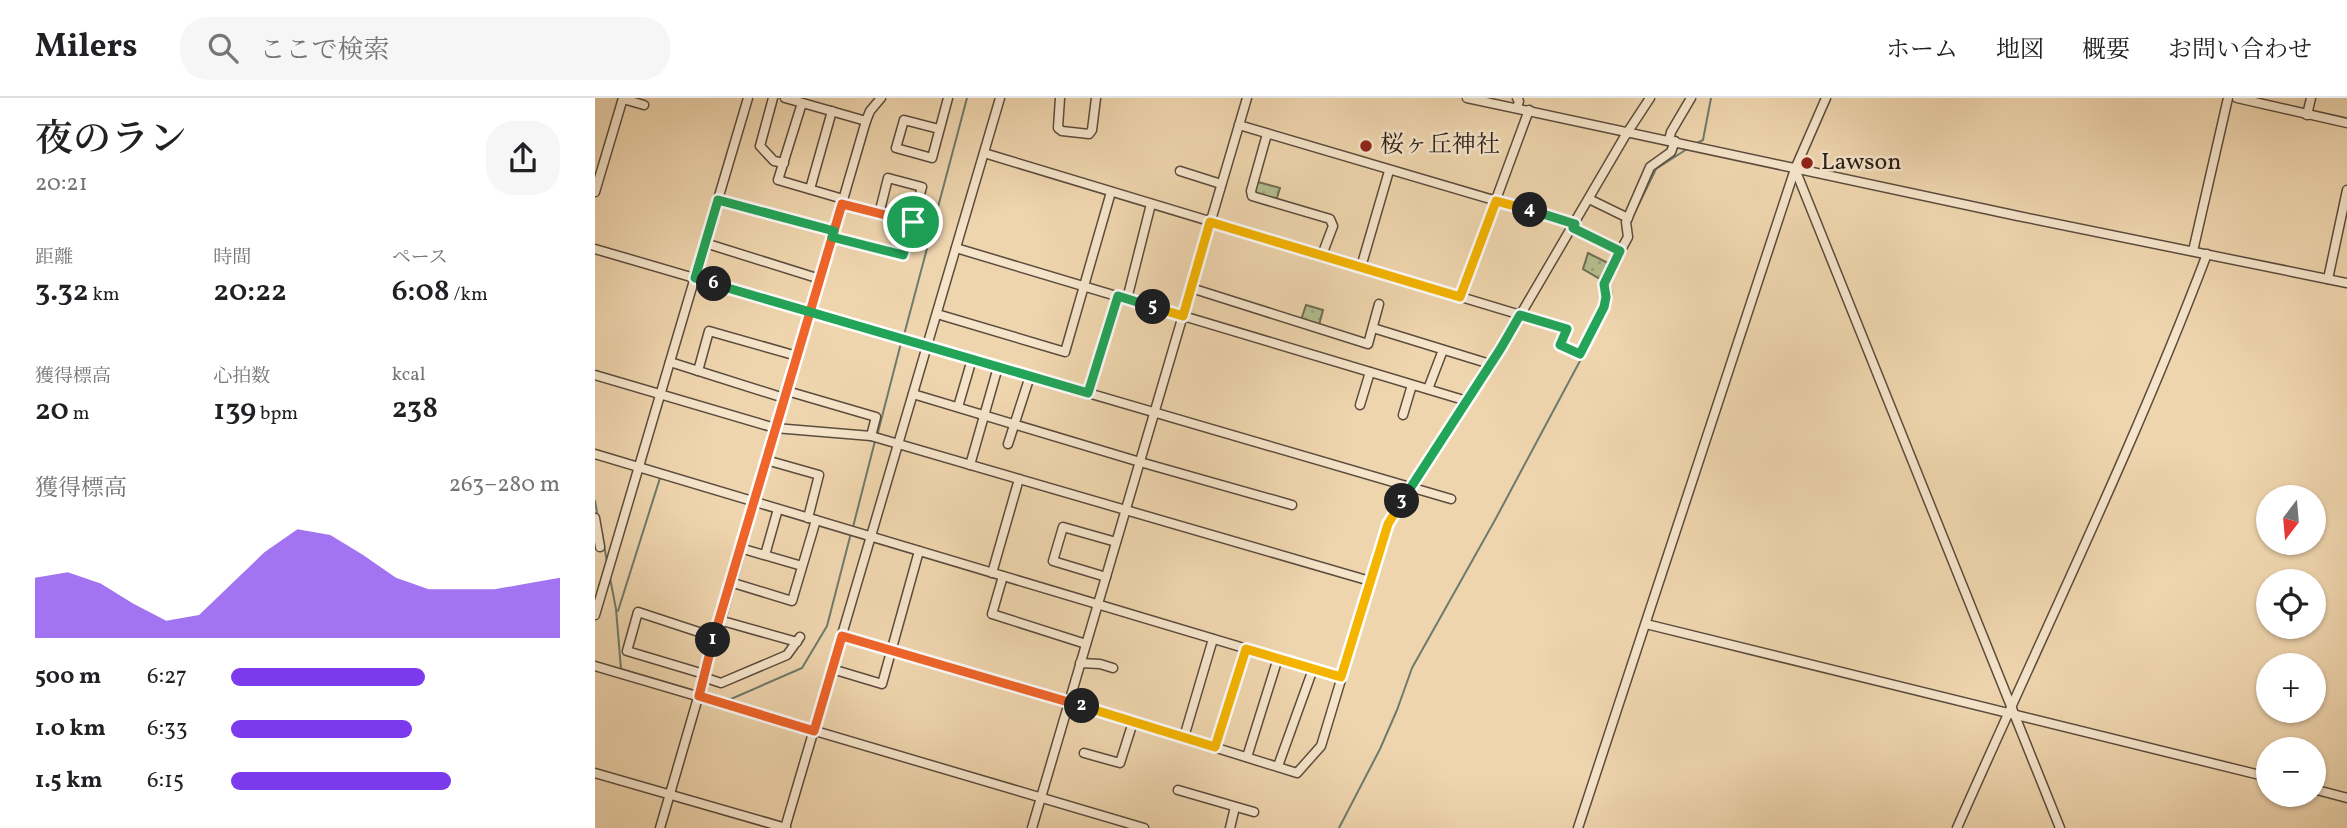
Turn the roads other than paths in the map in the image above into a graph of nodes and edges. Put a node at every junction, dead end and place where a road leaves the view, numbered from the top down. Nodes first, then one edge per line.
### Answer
1 (623, 98) edge
2 (748, 98) edge
3 (773, 98) edge
4 (785, 98) edge
5 (881, 98) edge
6 (948, 98) edge
7 (1000, 98) edge
8 (1060, 98) edge
9 (1096, 98) edge
10 (1247, 98) edge
11 (1467, 98) edge
12 (1517, 98) edge
13 (1650, 98) edge
14 (1691, 98) edge
15 (1826, 98) edge
16 (2228, 98) edge
17 (2237, 98) edge
18 (2311, 98) edge
19 (802, 103) junction
20 (644, 105) dead end
21 (1517, 108) junction
22 (1529, 110) junction
23 (832, 111) junction
24 (2307, 115) junction
25 (866, 121) junction
26 (2347, 123) edge
27 (1239, 125) junction
28 (939, 129) junction
29 (1630, 131) junction
30 (1267, 134) junction
31 (1672, 141) junction
32 (984, 153) junction
33 (783, 163) junction
34 (1795, 169) junction
35 (1180, 171) dead end
36 (1389, 171) junction
37 (1221, 184) junction
38 (810, 189) junction
39 (2347, 190) edge
40 (595, 192) edge
41 (1111, 192) junction
42 (1589, 199) junction
43 (718, 200) junction
44 (1496, 201) junction
45 (843, 202) junction
46 (1151, 204) junction
47 (879, 214) junction
48 (1628, 218) junction
49 (913, 222) junction
50 (1210, 222) junction
51 (1574, 226) junction
52 (833, 234) junction
53 (705, 243) junction
54 (956, 248) junction
55 (595, 249) edge
56 (1620, 251) junction
57 (2193, 251) junction
58 (2207, 254) junction
59 (1322, 255) junction
60 (1361, 267) junction
61 (695, 278) junction
62 (820, 279) junction
63 (2328, 279) junction
64 (2347, 283) edge
65 (1084, 286) junction
66 (1191, 288) junction
67 (1460, 297) junction
68 (1122, 298) junction
69 (1380, 304) dead end
70 (810, 312) junction
71 (937, 314) junction
72 (1520, 315) junction
73 (1183, 316) junction
74 (1373, 328) junction
75 (927, 346) junction
76 (1443, 350) junction
77 (797, 356) junction
78 (972, 359) junction
79 (670, 362) junction
80 (1490, 364) junction
81 (998, 367) junction
82 (698, 371) junction
83 (1370, 372) junction
84 (595, 375) edge
85 (1030, 376) junction
86 (1412, 385) junction
87 (1428, 389) junction
88 (660, 393) junction
89 (1088, 393) junction
90 (785, 394) junction
91 (913, 394) junction
92 (1467, 401) junction
93 (1360, 405) dead end
94 (958, 407) junction
95 (1154, 412) junction
96 (984, 415) junction
97 (1403, 415) dead end
98 (1015, 424) junction
99 (775, 428) junction
100 (871, 436) junction
101 (898, 444) junction
102 (1008, 444) dead end
103 (595, 454) edge
104 (766, 460) junction
105 (1140, 462) junction
106 (970, 465) junction
107 (639, 467) junction
108 (1019, 479) junction
109 (1411, 488) junction
110 (1451, 499) dead end
111 (754, 502) junction
112 (1292, 505) dead end
113 (778, 509) junction
114 (1125, 510) junction
115 (595, 518) edge
116 (812, 519) junction
117 (871, 537) junction
118 (1116, 542) junction
119 (598, 546) edge
120 (614, 548) junction
121 (740, 548) junction
122 (919, 551) junction
123 (765, 555) junction
124 (802, 566) junction
125 (992, 573) junction
126 (1003, 576) junction
127 (1106, 577) junction
128 (1370, 581) junction
129 (730, 582) junction
130 (598, 597) edge
131 (1098, 604) junction
132 (595, 615) edge
133 (719, 620) junction
134 (1646, 624) junction
135 (842, 636) junction
136 (714, 637) junction
137 (1213, 639) junction
138 (1086, 644) junction
139 (1246, 649) junction
140 (891, 650) junction
141 (1277, 658) junction
142 (1080, 663) junction
143 (595, 666) edge
144 (1113, 668) dead end
145 (832, 669) junction
146 (1313, 669) junction
147 (704, 675) junction
148 (1341, 677) junction
149 (699, 694) junction
150 (1069, 702) junction
151 (2011, 711) junction
152 (1133, 722) junction
153 (814, 731) junction
154 (1184, 737) junction
155 (1215, 747) junction
156 (1084, 753) dead end
157 (1247, 757) junction
158 (1278, 766) junction
159 (595, 774) edge
160 (2256, 775) edge
161 (1178, 790) dead end
162 (2326, 792) edge
163 (670, 795) junction
164 (1041, 798) junction
165 (2347, 798) edge
166 (1235, 807) junction
167 (1254, 812) dead end
168 (660, 828) edge
169 (786, 828) edge
170 (1032, 828) edge
171 (1144, 828) edge
172 (1230, 828) edge
173 (1578, 828) edge
174 (1957, 828) edge
175 (2060, 828) edge

1 - 20 street
1 - 40 street
2 - 43 street
3 - 33 street
4 - 19 street
5 - 25 street
6 - 28 street
7 - 32 street
8 - 9 street
10 - 27 street
11 - 21 street
12 - 21 street
13 - 29 street
14 - 31 street
15 - 34 street
16 - 57 street
17 - 24 street
18 - 24 street
19 - 23 street
19 - 33 street
21 - 22 street
22 - 29 street
22 - 44 street
23 - 25 street
23 - 38 street
24 - 26 street
25 - 45 street
27 - 30 street
27 - 37 street
28 - 28 street
29 - 31 street
29 - 42 street
30 - 36 street
30 - 59 street
31 - 34 street
31 - 48 street
32 - 41 street
32 - 54 street
33 - 38 street
34 - 57 street
34 - 134 street
34 - 151 street
35 - 37 street
36 - 44 street
36 - 60 street
37 - 50 street
38 - 45 street
39 - 63 street
41 - 46 street
41 - 65 street
42 - 48 street
42 - 51 street
43 - 52 street
43 - 53 street
44 - 51 street
44 - 67 street
45 - 47 street
45 - 52 street
46 - 50 street
46 - 68 street
47 - 49 street
47 - 49 street
48 - 56 street
49 - 52 street
50 - 59 street
50 - 66 street
51 - 56 street
51 - 72 street
52 - 62 street
53 - 61 street
53 - 62 street
54 - 65 street
54 - 71 street
55 - 61 street
56 - 72 street
57 - 58 street
58 - 63 street
58 - 151 street
59 - 60 street
60 - 67 street
61 - 70 street
61 - 79 street
62 - 70 street
63 - 64 street
65 - 68 street
65 - 71 street
66 - 73 street
66 - 74 street
67 - 72 street
68 - 73 street
68 - 89 street
69 - 74 street
70 - 75 street
70 - 77 street
71 - 75 street
72 - 80 street
73 - 83 street
73 - 95 street
74 - 76 street
75 - 78 street
75 - 91 street
76 - 80 street
76 - 87 street
77 - 82 street
77 - 90 street
78 - 81 street
78 - 94 street
79 - 82 street
79 - 88 street
80 - 92 street
81 - 85 street
81 - 96 street
82 - 90 street
83 - 86 street
83 - 93 street
84 - 88 street
85 - 89 street
85 - 98 street
86 - 87 street
86 - 97 street
87 - 92 street
88 - 99 street
88 - 107 street
89 - 95 street
90 - 99 street
90 - 100 street
91 - 94 street
91 - 101 street
92 - 109 street
94 - 96 street
95 - 105 street
95 - 109 street
96 - 98 street
96 - 106 street
98 - 102 street
98 - 105 street
99 - 100 street
99 - 104 street
100 - 101 street
101 - 106 street
101 - 117 street
103 - 107 street
104 - 111 street
104 - 116 street
105 - 112 street
105 - 114 street
106 - 108 street
107 - 111 street
107 - 120 street
108 - 114 street
108 - 125 street
109 - 110 street
109 - 128 street
111 - 113 street
111 - 121 street
113 - 116 street
113 - 123 street
114 - 118 street
114 - 128 street
115 - 119 street
116 - 117 street
116 - 124 street
117 - 122 street
117 - 135 street
118 - 127 street
118 - 127 street
119 - 120 street
120 - 130 street
121 - 123 street
121 - 129 street
122 - 125 street
122 - 140 street
123 - 124 street
124 - 129 street
125 - 126 street
126 - 131 street
126 - 138 street
127 - 131 street
128 - 148 street
129 - 133 street
130 - 132 street
131 - 137 street
131 - 138 street
133 - 136 street
133 - 147 street
134 - 151 street
134 - 173 street
135 - 140 street
135 - 145 street
136 - 147 street
136 - 147 street
137 - 139 street
137 - 154 street
138 - 142 street
139 - 141 street
139 - 155 street
140 - 145 street
140 - 150 street
141 - 146 street
141 - 157 street
142 - 144 street
142 - 150 street
143 - 149 street
145 - 153 street
146 - 148 street
146 - 158 street
147 - 149 street
148 - 158 street
149 - 153 street
149 - 163 street
150 - 152 street
150 - 164 street
151 - 160 street
151 - 174 street
151 - 175 street
152 - 154 street
152 - 156 street
153 - 164 street
153 - 169 street
154 - 155 street
155 - 157 street
157 - 158 street
159 - 163 street
161 - 166 street
162 - 165 street
163 - 168 street
163 - 169 street
164 - 170 street
164 - 171 street
166 - 167 street
166 - 172 street

